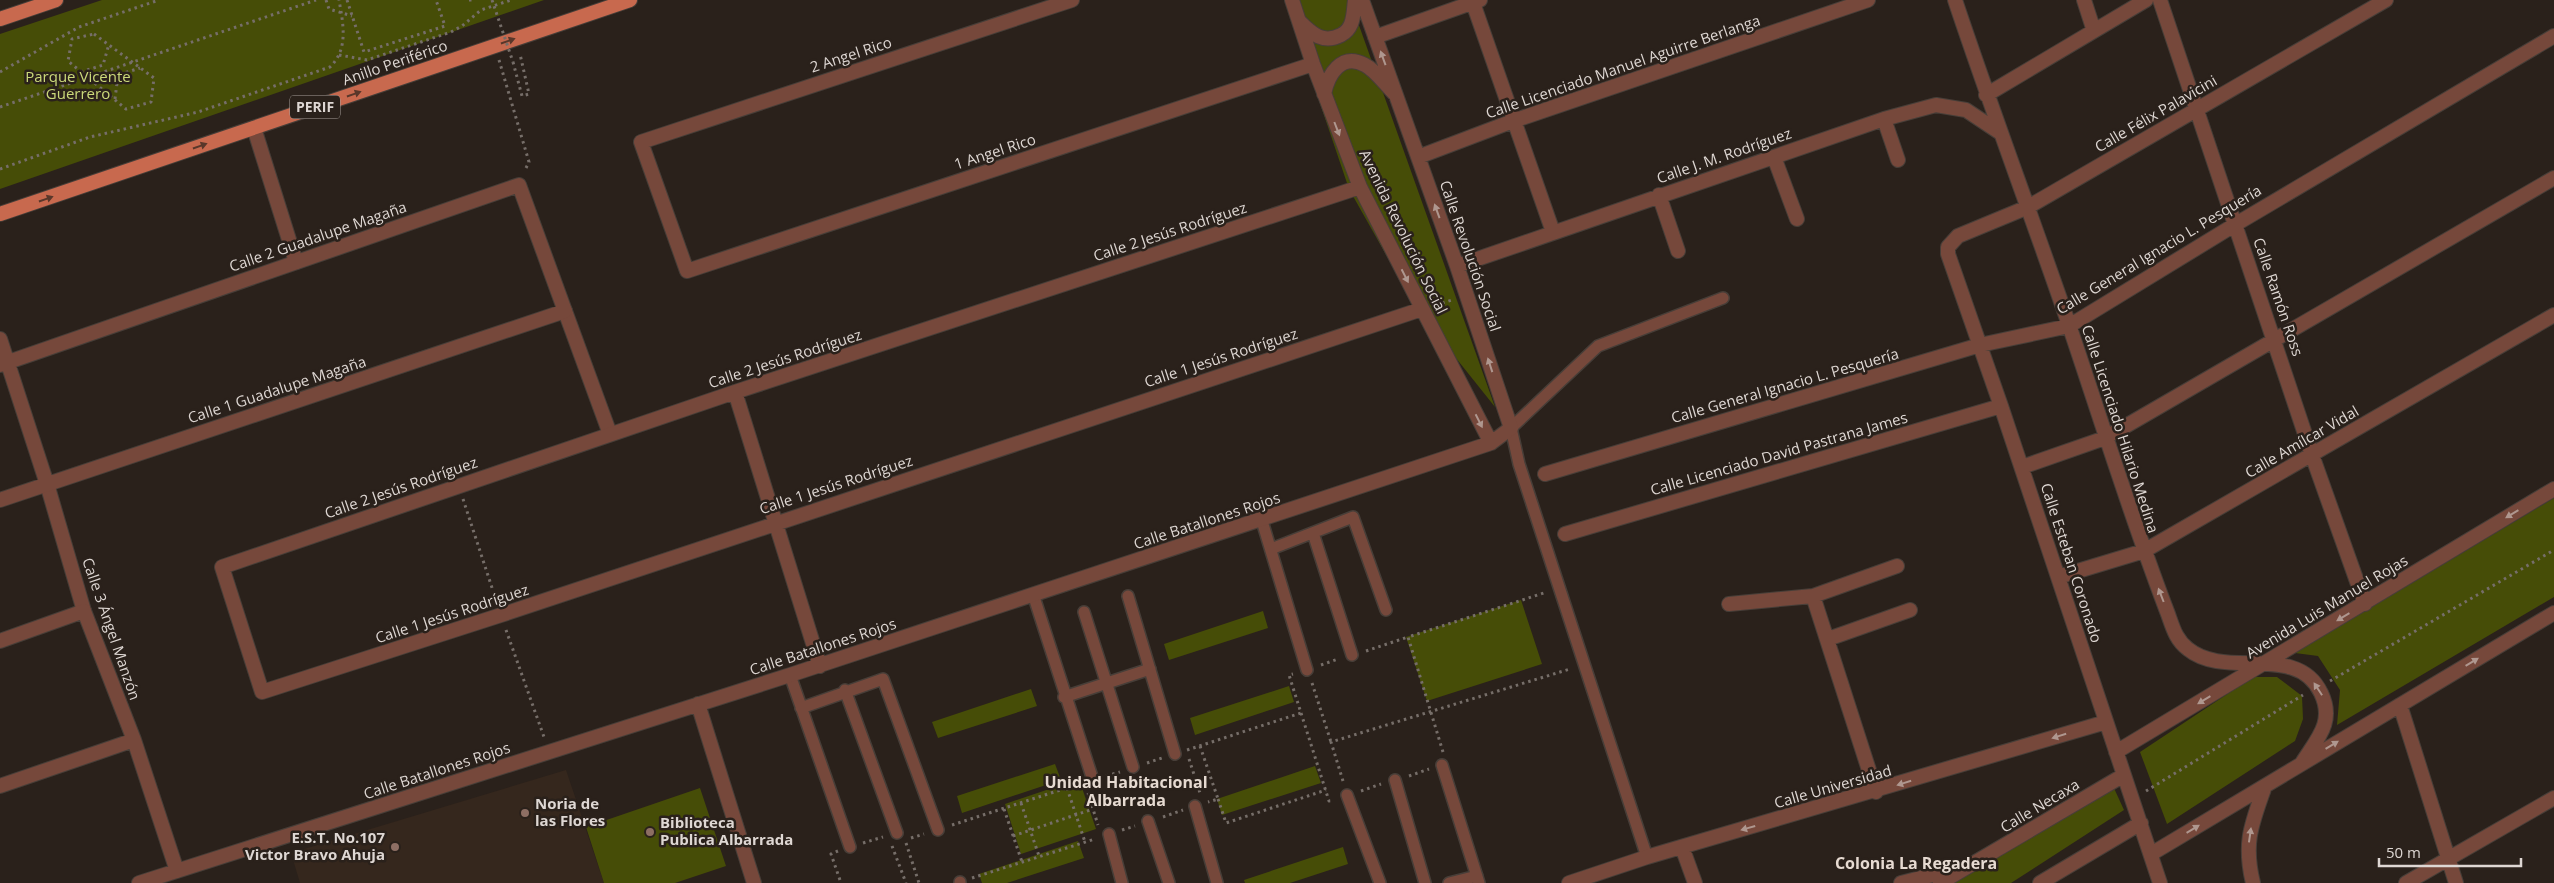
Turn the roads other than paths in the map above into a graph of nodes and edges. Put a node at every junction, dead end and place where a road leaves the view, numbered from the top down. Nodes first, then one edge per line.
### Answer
1 (56, 0) edge
2 (630, 0) edge
3 (1072, 0) edge
4 (1292, 0) edge
5 (1356, 0) edge
6 (1362, 0) edge
7 (1868, 0) edge
8 (1956, 0) edge
9 (2084, 0) edge
10 (2146, 0) edge
11 (2160, 0) edge
12 (2386, 0) edge
13 (1475, 1) edge
14 (0, 19) edge
15 (1299, 21) junction
16 (2094, 31) junction
17 (2554, 36) edge
18 (1375, 37) junction
19 (1313, 64) junction
20 (1324, 95) junction
21 (1396, 95) junction
22 (1986, 95) junction
23 (2197, 109) junction
24 (1884, 119) junction
25 (1513, 121) junction
26 (254, 128) junction
27 (1999, 132) junction
28 (1418, 157) junction
29 (1774, 157) junction
30 (1898, 160) dead end
31 (2554, 178) edge
32 (1360, 187) junction
33 (1659, 196) junction
34 (2028, 207) junction
35 (0, 214) edge
36 (1797, 219) dead end
37 (2236, 224) junction
38 (1553, 232) junction
39 (1678, 251) dead end
40 (1948, 254) joint
41 (296, 262) junction
42 (1457, 266) junction
43 (687, 271) joint
44 (1724, 298) dead end
45 (1422, 309) junction
46 (565, 311) junction
47 (2554, 315) edge
48 (2069, 326) junction
49 (0, 339) edge
50 (2276, 341) junction
51 (1980, 346) junction
52 (4, 364) edge
53 (735, 392) junction
54 (2002, 406) junction
55 (1510, 428) junction
56 (610, 434) junction
57 (2105, 438) junction
58 (1491, 443) junction
59 (2312, 455) junction
60 (2022, 467) junction
61 (1545, 474) dead end
62 (47, 484) junction
63 (2554, 489) edge
64 (0, 500) edge
65 (1262, 521) junction
66 (775, 523) junction
67 (1313, 533) junction
68 (1565, 534) dead end
69 (1271, 549) junction
70 (2144, 551) junction
71 (1897, 566) dead end
72 (2058, 577) junction
73 (1033, 594) junction
74 (1128, 596) dead end
75 (1813, 596) junction
76 (1729, 604) dead end
77 (2365, 604) junction
78 (1386, 610) dead end
79 (1910, 610) dead end
80 (84, 611) junction
81 (1084, 612) dead end
82 (2554, 613) edge
83 (1828, 639) junction
84 (0, 641) edge
85 (1352, 655) road end
86 (2262, 664) junction
87 (820, 666) junction
88 (1150, 669) junction
89 (1307, 670) road end
90 (790, 675) junction
91 (1106, 683) junction
92 (845, 690) junction
93 (262, 692) joint
94 (1064, 696) junction
95 (698, 704) junction
96 (2400, 705) junction
97 (801, 708) junction
98 (2106, 722) junction
99 (134, 740) junction
100 (1181, 752) road end
101 (2116, 752) junction
102 (2302, 763) junction
103 (1442, 765) road end
104 (1133, 767) road end
105 (2124, 775) junction
106 (1396, 780) road end
107 (1088, 781) road end
108 (0, 786) edge
109 (2265, 786) junction
110 (1876, 792) junction
111 (1347, 795) road end
112 (2554, 798) edge
113 (1195, 806) dead end
114 (1148, 822) dead end
115 (2141, 823) junction
116 (938, 830) road end
117 (1109, 834) dead end
118 (897, 836) road end
119 (850, 847) road end
120 (1682, 847) junction
121 (2151, 854) junction
122 (1647, 857) junction
123 (2448, 858) junction
124 (1972, 865) junction
125 (177, 870) junction
126 (1478, 879) edge
127 (139, 883) edge
128 (754, 883) edge
129 (1122, 883) edge
130 (1169, 883) edge
131 (1217, 883) edge
132 (1380, 883) edge
133 (1424, 883) edge
134 (1450, 883) edge
135 (1569, 883) edge
136 (1695, 883) edge
137 (1902, 883) edge
138 (1940, 883) edge
139 (2040, 883) edge
140 (2160, 883) edge
141 (2253, 883) edge
142 (2406, 883) edge
143 (2456, 883) edge

1 - 14 main road
26 -> 2 main road, Anillo Periférico / PERIF
3 - 43 street, 2 Angel Rico
4 - 15 street, Avenida Revolución Social
5 - 15 street
6 - 18 street, Calle Revolución Social
7 - 25 street, Calle Licenciado Manuel Aguirre Berlanga
8 - 22 street, Calle Licenciado Hilario Medina
9 - 16 street
10 - 16 street
11 - 23 street, Calle Ramón Ross
12 - 23 street, Calle Félix Palavicini
13 - 18 street
13 - 25 street
15 - 19 street, Avenida Revolución Social
16 - 22 street
17 - 37 street, Calle General Ignacio L. Pesquería
21 -> 18 street, Calle Revolución Social
19 - 20 street, Avenida Revolución Social
19 - 43 street, 1 Angel Rico
20 - 21 street, Calle Revolución Social
20 -> 32 street, Avenida Revolución Social
21 - 28 street, Calle Revolución Social
22 - 27 street, Calle Licenciado Hilario Medina
23 - 34 street, Calle Félix Palavicini
23 - 37 street, Calle Ramón Ross
24 - 27 street, Calle J. M. Rodríguez
24 - 29 street, Calle J. M. Rodríguez
24 - 30 street
25 - 28 street, Calle Licenciado Manuel Aguirre Berlanga
25 - 38 street
35 -> 26 main road, Anillo Periférico / PERIF
26 - 41 street
27 - 34 street, Calle Licenciado Hilario Medina
42 -> 28 street, Calle Revolución Social
29 - 33 street, Calle J. M. Rodríguez
29 - 36 street
31 - 50 street
32 -> 45 street, Avenida Revolución Social
32 - 53 street, Calle 2 Jesús Rodríguez
33 - 38 street, Calle J. M. Rodríguez
33 - 39 street
34 - 40 street, Calle Félix Palavicini
34 - 48 street, Calle Licenciado Hilario Medina
37 - 48 street, Calle General Ignacio L. Pesquería
37 - 50 street, Calle Ramón Ross
38 - 42 street, Calle J. M. Rodríguez
40 - 51 street, Calle Esteban Coronado
41 - 46 street, Calle 2 Guadalupe Magaña
41 - 52 street, Calle 2 Guadalupe Magaña
55 -> 42 street, Calle Revolución Social
44 - 55 lane
45 -> 58 street, Avenida Revolución Social
45 - 66 street, Calle 1 Jesús Rodríguez
46 - 56 street
46 - 62 street, Calle 1 Guadalupe Magaña
47 - 59 street, Calle Amílcar Vidal
48 - 51 street, Calle General Ignacio L. Pesquería
48 - 57 street, Calle Licenciado Hilario Medina
49 - 52 street, Calle 3 Ángel Manzón
50 - 57 street
50 - 59 street, Calle Ramón Ross
51 - 54 street, Calle Esteban Coronado
51 - 61 street, Calle General Ignacio L. Pesquería
52 - 62 street, Calle 3 Ángel Manzón
53 - 56 street, Calle 2 Jesús Rodríguez
53 - 66 street
54 - 60 street, Calle Esteban Coronado
54 - 68 street, Calle Licenciado David Pastrana James
55 - 58 street, Calle Batallones Rojos
55 - 122 lane
56 - 93 street, Calle 2 Jesús Rodríguez
57 - 60 street
57 - 70 street, Calle Licenciado Hilario Medina
58 - 65 street, Calle Batallones Rojos
59 - 70 street, Calle Amílcar Vidal
59 - 77 street, Calle Ramón Ross
60 - 72 street, Calle Esteban Coronado
62 - 64 street, Calle 1 Guadalupe Magaña
62 - 80 street, Calle 3 Ángel Manzón
63 -> 77 street, Avenida Luis Manuel Rojas
65 - 69 lane
65 - 73 street, Calle Batallones Rojos
66 - 87 street
66 - 93 street, Calle 1 Jesús Rodríguez
67 - 69 lane
67 - 78 lane
67 - 85 lane
69 - 89 lane
70 - 72 street, Calle Amílcar Vidal
86 -> 70 street, Calle Licenciado Hilario Medina
71 - 75 street
72 - 98 street, Calle Esteban Coronado
73 - 87 street, Calle Batallones Rojos
73 - 94 lane
74 - 88 lane
75 - 76 street
75 - 83 street
77 -> 86 street, Avenida Luis Manuel Rojas
79 - 83 street
80 - 84 street
80 - 99 street, Calle 3 Ángel Manzón
81 - 91 lane
96 -> 82 street
83 - 110 street
86 -> 101 street, Avenida Luis Manuel Rojas
102 -> 86 street, Calle Licenciado Hilario Medina
87 - 90 street, Calle Batallones Rojos
88 - 91 lane
88 - 100 lane
90 - 95 street, Calle Batallones Rojos
90 - 97 lane
91 - 94 lane
91 - 104 lane
92 - 97 lane
92 - 116 lane
92 - 118 lane
94 - 107 lane
95 - 125 street, Calle Batallones Rojos
95 - 128 street
102 -> 96 street
96 - 123 street
97 - 119 lane
98 - 101 street, Calle Esteban Coronado
98 -> 110 street, Calle Universidad
99 - 108 street
99 - 125 street, Calle 3 Ángel Manzón
101 - 105 street, Calle Esteban Coronado
102 - 109 street
103 - 126 lane
105 - 115 street, Calle Esteban Coronado
105 - 124 street, Calle Necaxa
106 - 133 lane
121 -> 109 street
141 -> 109 street
110 -> 120 street, Calle Universidad
111 - 132 lane
112 - 123 street
113 - 131 lane
114 - 130 lane
115 - 121 street, Calle Esteban Coronado
115 - 139 street
117 - 129 lane
120 - 122 street, Calle Universidad
120 - 136 street
121 - 140 street, Calle Esteban Coronado
122 - 135 street, Calle Universidad
123 - 142 street
123 - 143 street
124 - 137 street, Calle Necaxa
124 - 138 street, Calle Necaxa
125 - 127 street, Calle Batallones Rojos
126 - 134 lane

